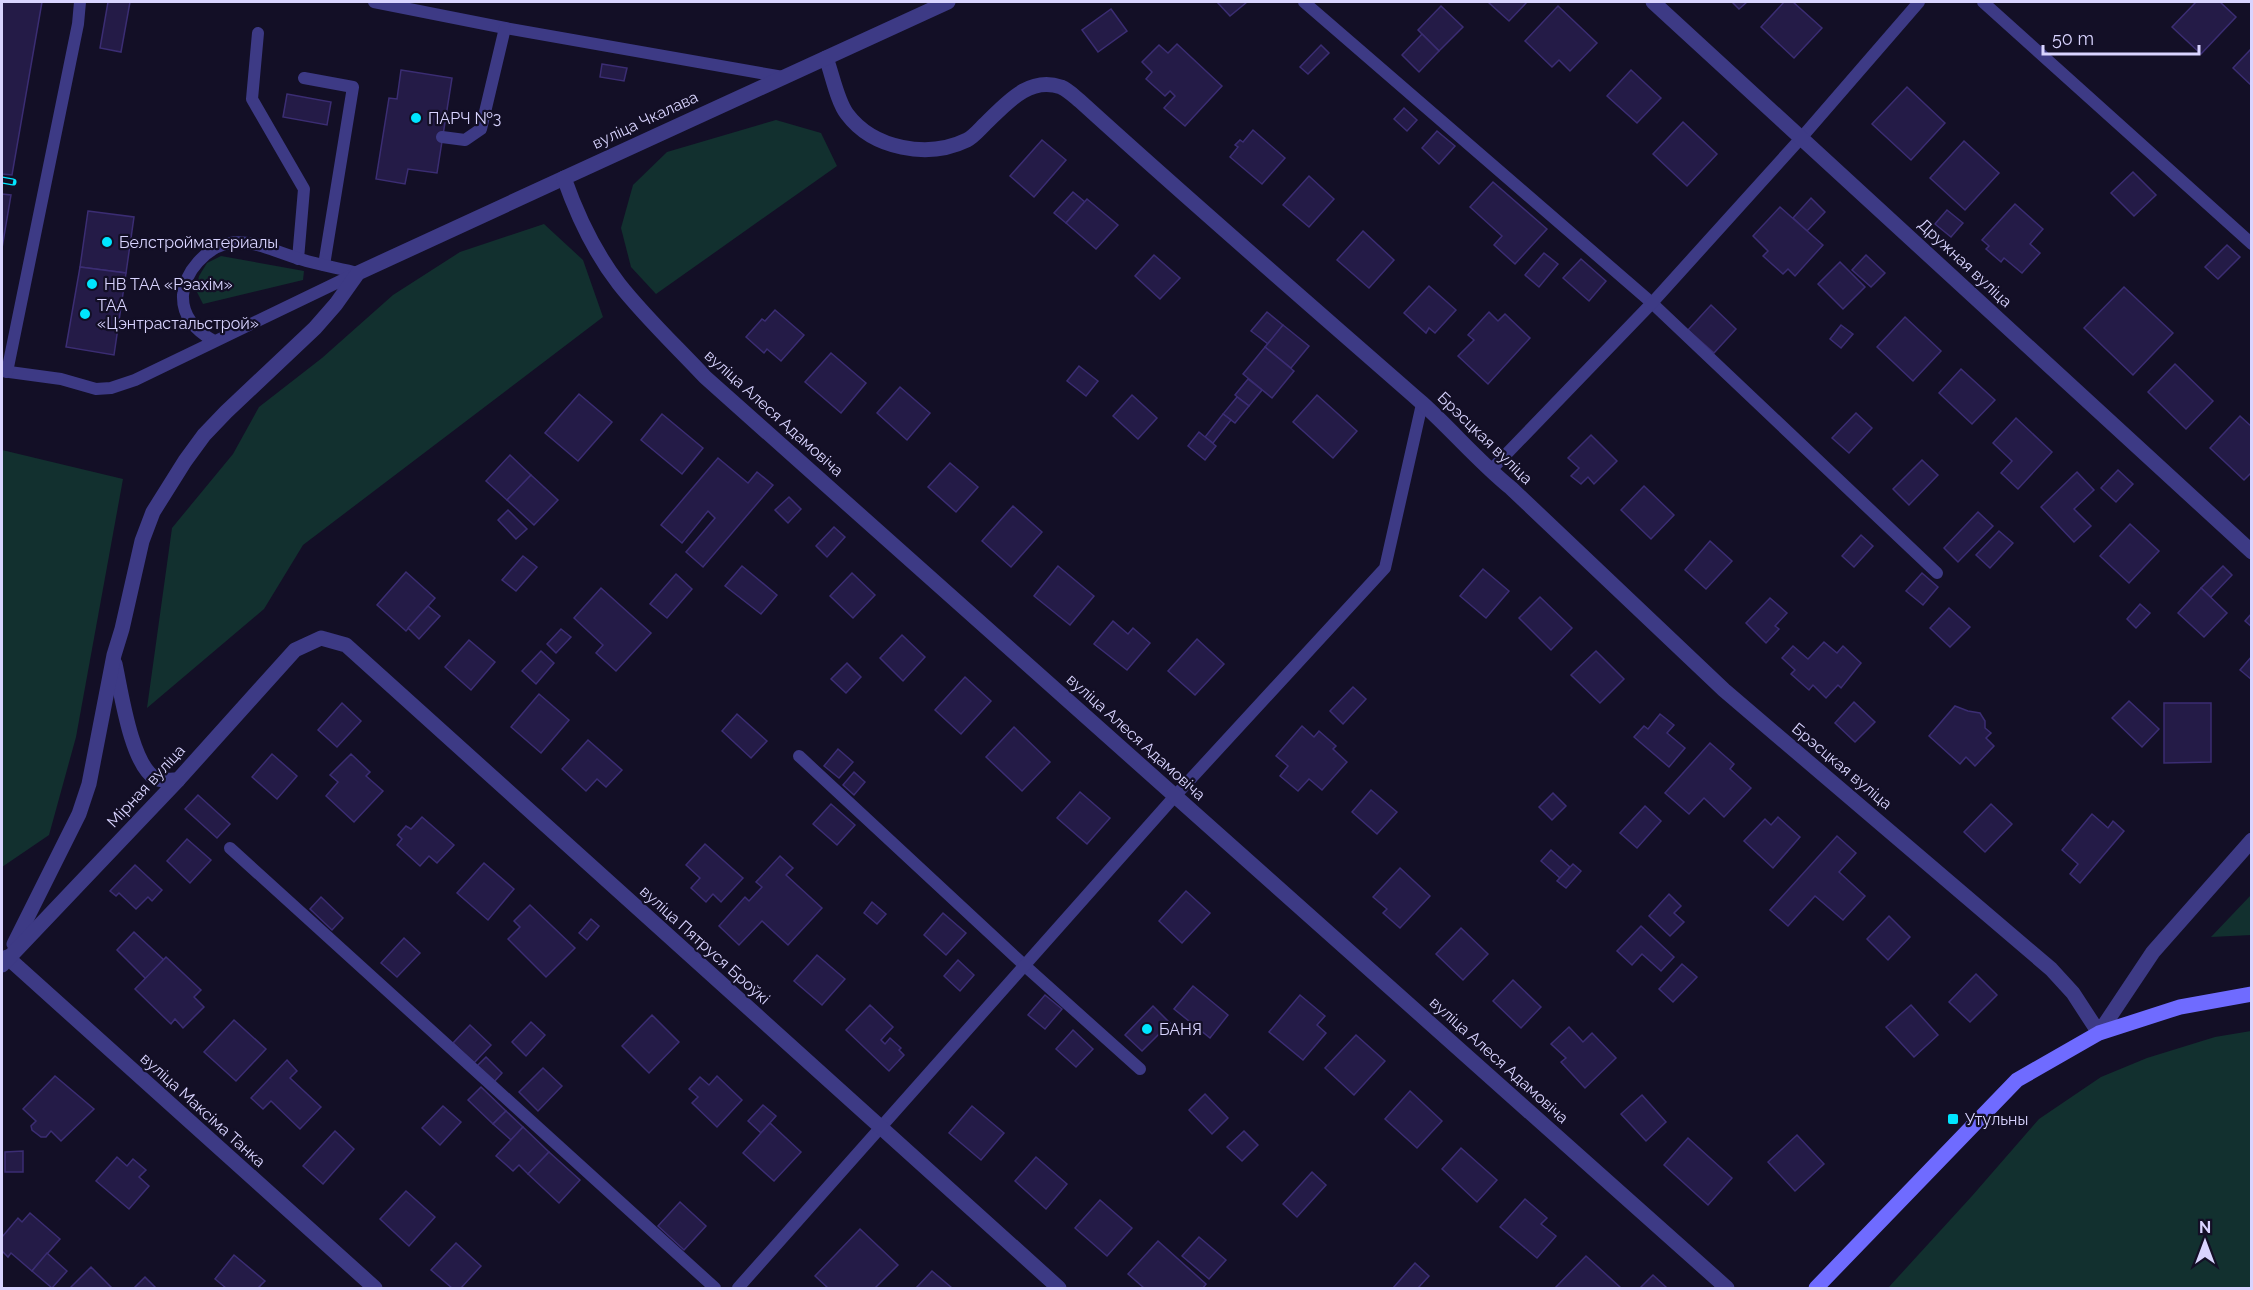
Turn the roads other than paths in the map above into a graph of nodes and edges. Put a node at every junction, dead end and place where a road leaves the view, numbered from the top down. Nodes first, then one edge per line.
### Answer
1 (80, 2) edge
2 (374, 2) edge
3 (948, 2) edge
4 (1304, 2) edge
5 (1653, 2) edge
6 (1919, 2) edge
7 (1983, 2) edge
8 (505, 28) junction
9 (258, 33) dead end
10 (826, 58) junction
11 (783, 77) junction
12 (304, 78) dead end
13 (442, 137) dead end
14 (1802, 137) junction
15 (564, 178) junction
16 (2252, 244) edge
17 (298, 259) junction
18 (324, 265) junction
19 (358, 273) junction
20 (1652, 303) junction
21 (214, 341) junction
22 (4, 371) edge
23 (1422, 404) junction
24 (1490, 471) junction
25 (2252, 552) edge
26 (1937, 573) dead end
27 (321, 638) joint
28 (114, 656) junction
29 (799, 756) dead end
30 (178, 780) junction
31 (1175, 796) junction
32 (2252, 840) edge
33 (230, 848) dead end
34 (3, 958) edge
35 (1024, 965) junction
36 (2252, 994) edge
37 (2099, 1033) junction
38 (1140, 1069) dead end
39 (880, 1128) junction
40 (375, 1288) edge
41 (715, 1288) edge
42 (738, 1288) edge
43 (1059, 1288) edge
44 (1727, 1288) edge
45 (1816, 1288) edge

1 - 22 lane
2 - 8 lane
3 - 10 street, вуліца Чкалава
4 - 20 lane
5 - 14 street, Дружная вуліца
6 - 14 lane
7 - 16 lane
8 - 11 lane
8 - 13 lane
9 - 17 lane
10 - 11 street, вуліца Чкалава
10 - 23 street, Брэсцкая вуліца
11 - 15 street, вуліца Чкалава
12 - 18 lane
14 - 20 lane
14 - 25 street, Дружная вуліца
15 - 19 street, вуліца Чкалава
15 - 31 street, вуліца Алеся Адамовіча
17 - 18 lane
17 - 21 lane
18 - 19 lane
19 - 21 lane
19 - 28 street
20 - 24 lane
20 - 26 lane
21 - 22 lane
23 - 24 street, Брэсцкая вуліца
23 - 31 lane
24 - 37 street, Брэсцкая вуліца
27 - 30 street, Мірная вуліца
27 - 39 street, вуліца Пятруся Броўкі
28 - 30 street
28 - 34 street
29 - 35 lane
30 - 34 street, Мірная вуліца
31 - 35 lane
31 - 44 street, вуліца Алеся Адамовіча
32 - 37 street
33 - 41 lane
34 - 40 street, вуліца Максіма Танка
35 - 38 lane
35 - 39 lane
36 - 37 main road
37 - 45 main road
39 - 42 lane
39 - 43 street, вуліца Пятруся Броўкі

